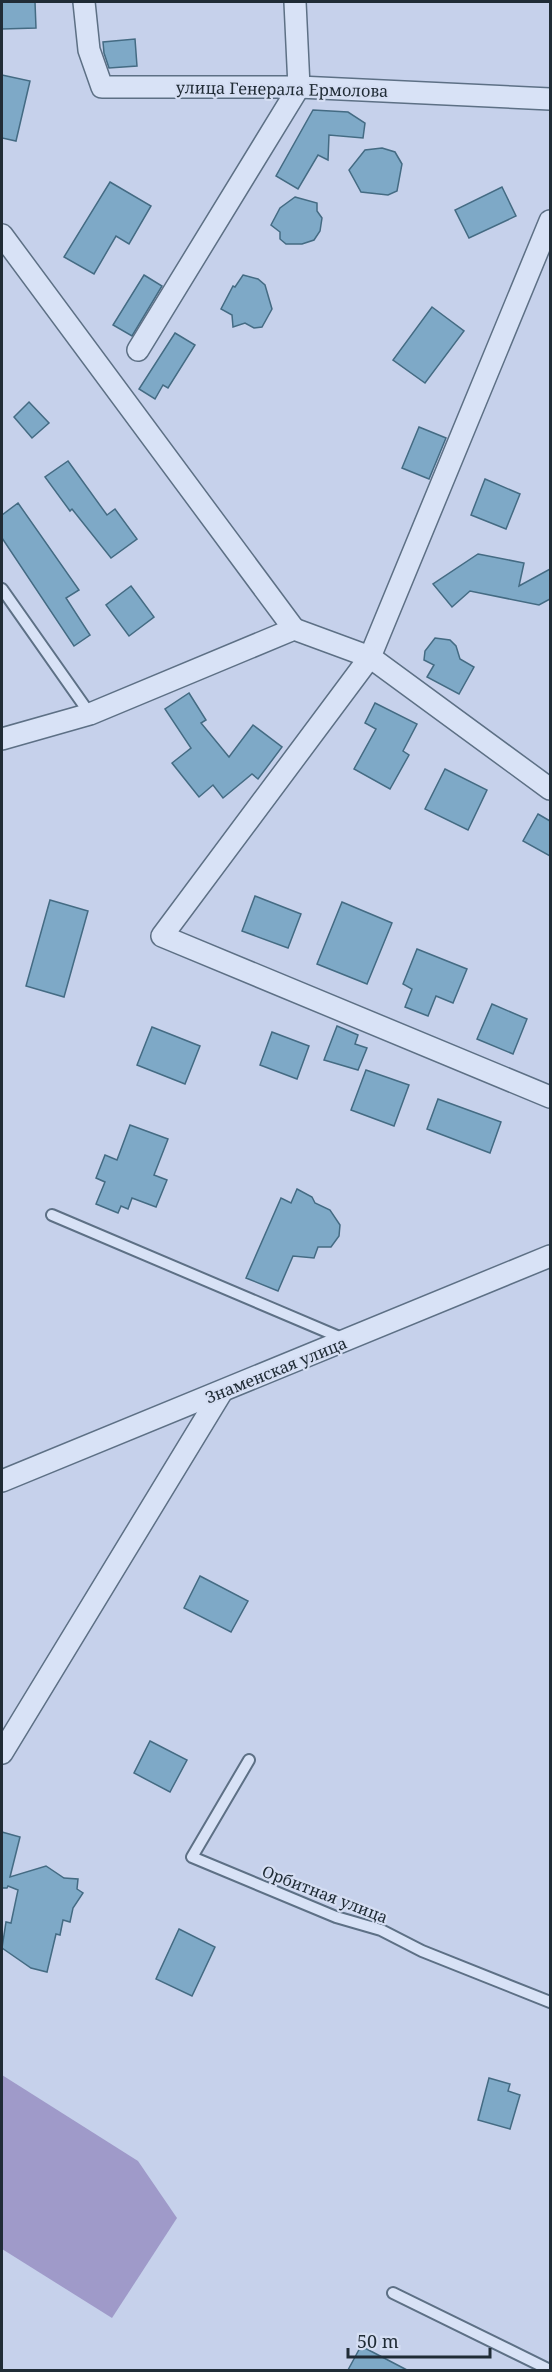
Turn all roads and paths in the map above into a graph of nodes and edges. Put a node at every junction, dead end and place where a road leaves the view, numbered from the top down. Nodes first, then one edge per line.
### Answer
1 (84, 2) edge
2 (295, 2) edge
3 (300, 87) junction
4 (550, 99) edge
5 (550, 221) edge
6 (2, 235) edge
7 (138, 350) dead end
8 (2, 589) edge
9 (294, 629) junction
10 (370, 657) junction
11 (90, 714) junction
12 (2, 740) edge
13 (550, 789) edge
14 (550, 1097) edge
15 (52, 1215) dead end
16 (550, 1256) edge
17 (347, 1340) junction
18 (221, 1393) junction
19 (2, 1481) edge
20 (2, 1753) edge
21 (249, 1760) dead end
22 (550, 2002) edge
23 (393, 2293) dead end
24 (550, 2370) edge

1 - 3 street, улица Генерала Ермолова
2 - 3 street
3 - 4 street, улица Генерала Ермолова
3 - 7 street
5 - 10 street
6 - 9 street
8 - 11 lane
9 - 10 street
9 - 11 street
10 - 13 street
10 - 14 street
11 - 12 street
15 - 17 lane
16 - 17 street, Знаменская улица
17 - 18 street, Знаменская улица
18 - 19 street, Знаменская улица
18 - 20 street
21 - 22 lane, Орбитная улица
23 - 24 lane

